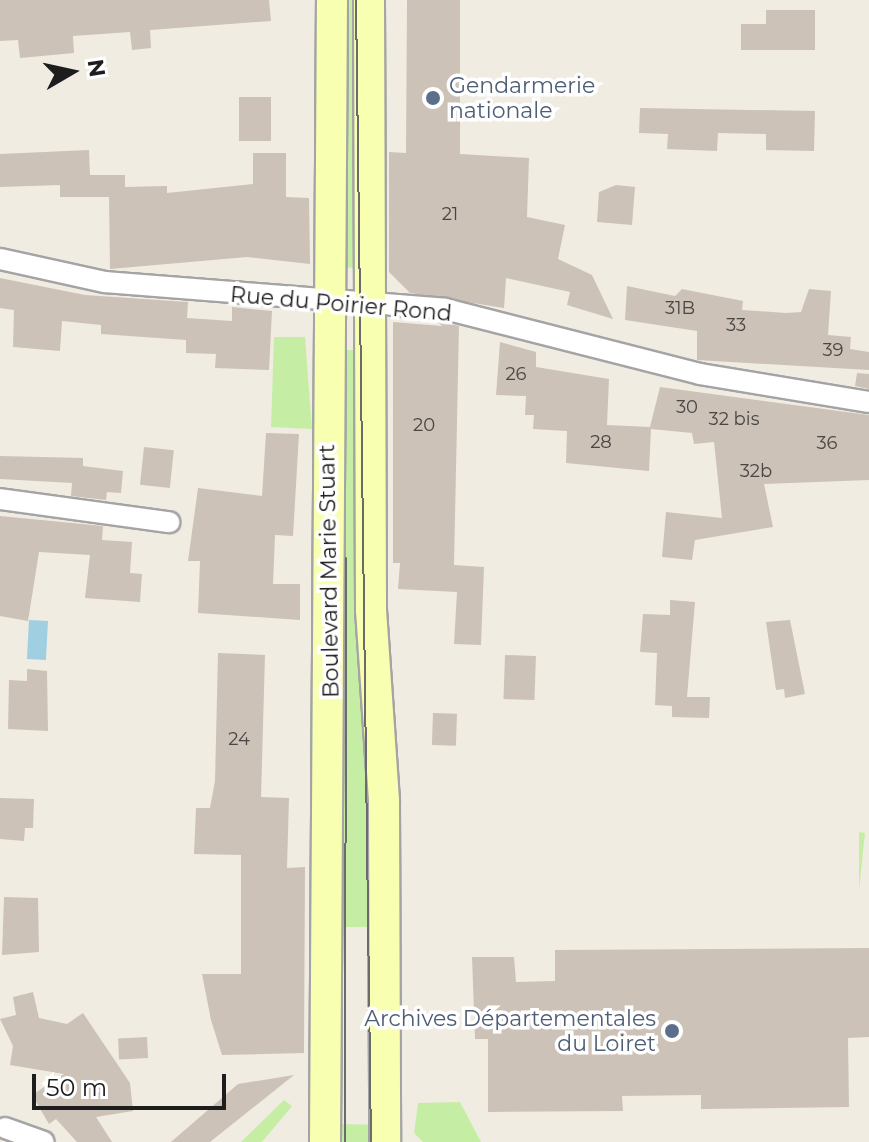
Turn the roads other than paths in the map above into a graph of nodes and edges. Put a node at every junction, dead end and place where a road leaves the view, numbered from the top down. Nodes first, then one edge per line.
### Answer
1 (332, 0) edge
2 (369, 0) edge
3 (0, 259) edge
4 (325, 304) junction
5 (369, 306) junction
6 (869, 402) edge
7 (0, 499) edge
8 (169, 522) dead end
9 (3, 1129) edge
10 (44, 1142) edge
11 (325, 1142) edge
12 (385, 1142) edge

1 - 4 main road, Boulevard Marie Stuart
2 - 5 main road, Boulevard Marie Stuart
3 - 4 street, Rue du Poirier Rond
4 - 5 street, Rue du Poirier Rond
4 - 11 main road, Boulevard Marie Stuart
5 - 6 street, Rue du Poirier Rond
5 - 12 main road, Boulevard Marie Stuart
7 - 8 street
9 - 10 street

